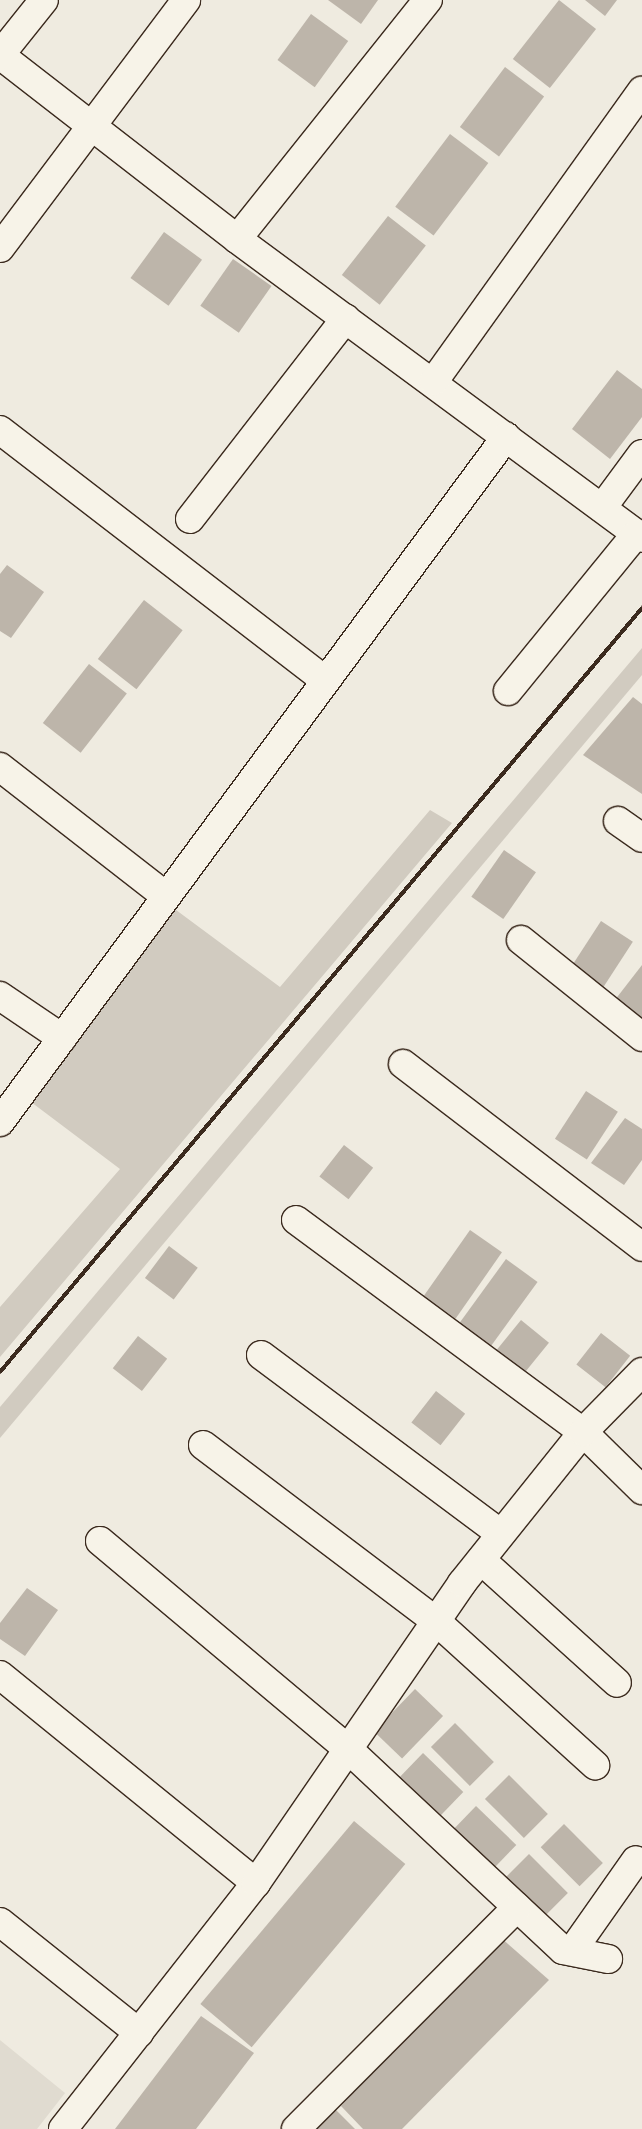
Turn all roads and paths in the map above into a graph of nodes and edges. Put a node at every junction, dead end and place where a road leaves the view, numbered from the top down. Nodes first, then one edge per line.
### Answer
1 (44, 0) edge
2 (186, 0) edge
3 (428, 0) edge
4 (0, 55) edge
5 (642, 91) edge
6 (90, 128) junction
7 (237, 239) junction
8 (0, 248) edge
9 (346, 318) junction
10 (434, 381) junction
11 (0, 430) edge
12 (506, 438) junction
13 (642, 454) edge
14 (602, 508) junction
15 (190, 520) dead end
16 (639, 536) edge
17 (326, 681) junction
18 (508, 691) dead end
19 (0, 767) edge
20 (618, 821) dead end
21 (642, 838) edge
22 (166, 896) junction
23 (521, 940) dead end
24 (0, 996) edge
25 (642, 1037) edge
26 (62, 1038) junction
27 (403, 1064) dead end
28 (0, 1122) edge
29 (296, 1220) dead end
30 (642, 1246) edge
31 (261, 1354) dead end
32 (642, 1372) edge
33 (583, 1432) junction
34 (203, 1445) dead end
35 (642, 1490) edge
36 (501, 1534) junction
37 (100, 1542) dead end
38 (481, 1560) junction
39 (436, 1621) junction
40 (0, 1675) edge
41 (617, 1683) dead end
42 (348, 1749) junction
43 (595, 1764) dead end
44 (636, 1860) dead end
45 (256, 1883) junction
46 (517, 1907) junction
47 (0, 1922) edge
48 (572, 1951) junction
49 (608, 1959) dead end
50 (139, 2033) junction
51 (63, 2129) edge
52 (296, 2129) edge

1 - 4 street
2 - 6 street
3 - 7 street
4 - 6 street
5 - 10 street
6 - 7 street
6 - 8 street
7 - 9 street
9 - 10 street
9 - 15 street
10 - 12 street
11 - 17 street
12 - 14 street
12 - 17 street
13 - 14 street
14 - 16 street
16 - 18 street
17 - 22 street
19 - 22 street
20 - 21 street
22 - 26 street
23 - 25 street
24 - 26 street
26 - 28 street
27 - 30 street
29 - 33 street
31 - 36 street
32 - 33 street
33 - 35 street
33 - 36 street
34 - 39 street
36 - 38 street
37 - 42 street
38 - 39 street
38 - 41 street
39 - 42 street
39 - 43 street
40 - 45 street
42 - 45 street
42 - 46 street
44 - 48 street
45 - 50 street
46 - 48 street
46 - 52 street
47 - 50 street
48 - 49 street
50 - 51 street

